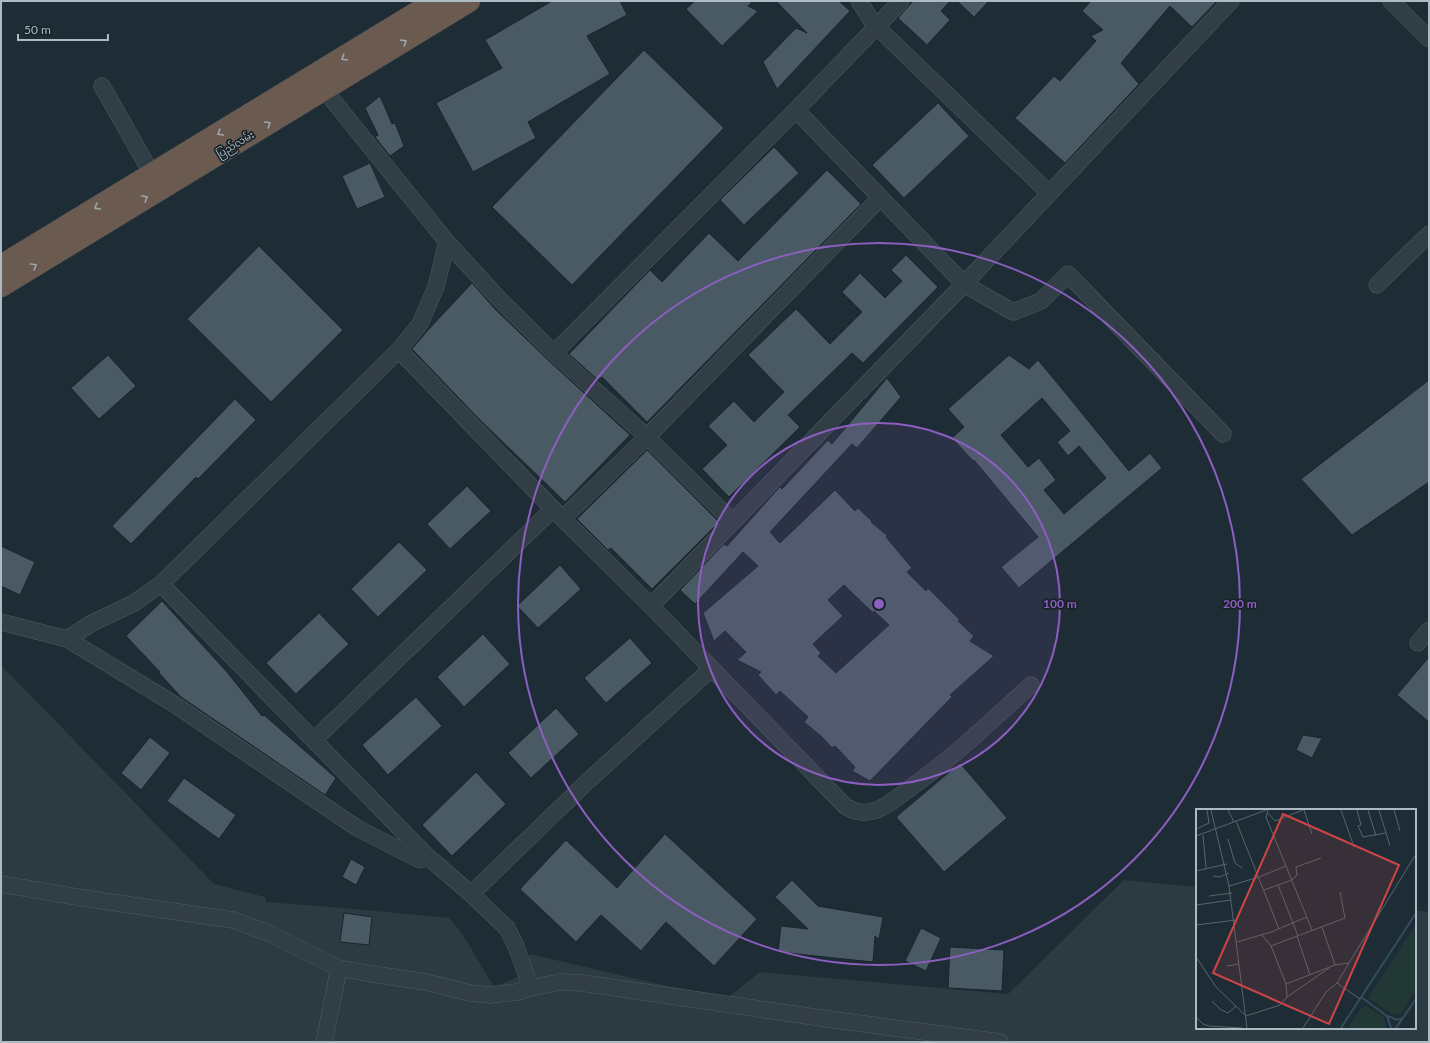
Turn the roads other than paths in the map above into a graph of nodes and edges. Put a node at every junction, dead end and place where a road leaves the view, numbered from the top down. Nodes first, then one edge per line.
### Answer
1 (436, 1) edge
2 (469, 1) edge
3 (859, 1) edge
4 (901, 1) edge
5 (1230, 1) edge
6 (1391, 1) edge
7 (876, 26) junction
8 (1429, 39) edge
9 (374, 50) junction
10 (318, 83) junction
11 (102, 86) dead end
12 (796, 110) junction
13 (152, 174) junction
14 (1049, 193) junction
15 (880, 198) junction
16 (1429, 234) edge
17 (447, 242) junction
18 (1, 266) edge
19 (964, 284) junction
20 (1377, 285) dead end
21 (1, 286) edge
22 (399, 350) junction
23 (554, 353) junction
24 (1223, 434) dead end
25 (647, 437) junction
26 (558, 514) junction
27 (733, 522) junction
28 (161, 584) junction
29 (651, 606) junction
30 (1, 622) edge
31 (1429, 630) edge
32 (67, 639) junction
33 (1418, 643) dead end
34 (711, 669) junction
35 (1031, 685) dead end
36 (314, 740) junction
37 (427, 856) junction
38 (1, 884) edge
39 (471, 894) junction
40 (339, 968) junction
41 (531, 988) junction
42 (324, 1042) edge
43 (1000, 1042) edge

1 - 9 highway, ပြည်လမ်း
9 -> 2 highway, ပြည်လမ်း
3 - 7 lane
4 - 7 lane
5 - 14 lane
6 - 8 lane
7 - 12 lane
7 - 14 lane
9 - 10 highway, ပြည်လမ်း
10 -> 13 highway, ပြည်လမ်း
10 - 17 lane
21 -> 10 highway, ပြည်လမ်း
11 - 13 lane
12 - 15 lane
12 - 23 lane
13 -> 18 highway, ပြည်လမ်း
14 - 19 lane
15 - 19 lane
15 - 25 lane
16 - 20 lane
17 - 22 lane
17 - 23 lane
19 - 24 lane
19 - 27 lane
22 - 26 lane
22 - 28 lane
23 - 25 lane
25 - 26 lane
25 - 27 lane
26 - 29 lane
26 - 36 lane
27 - 29 lane
28 - 32 lane
28 - 36 lane
29 - 34 lane
30 - 32 lane
31 - 33 lane
32 - 37 lane
34 - 35 lane
34 - 39 lane
36 - 37 lane
37 - 39 lane
38 - 40 lane
39 - 41 lane
40 - 41 lane
40 - 42 lane
41 - 43 lane

